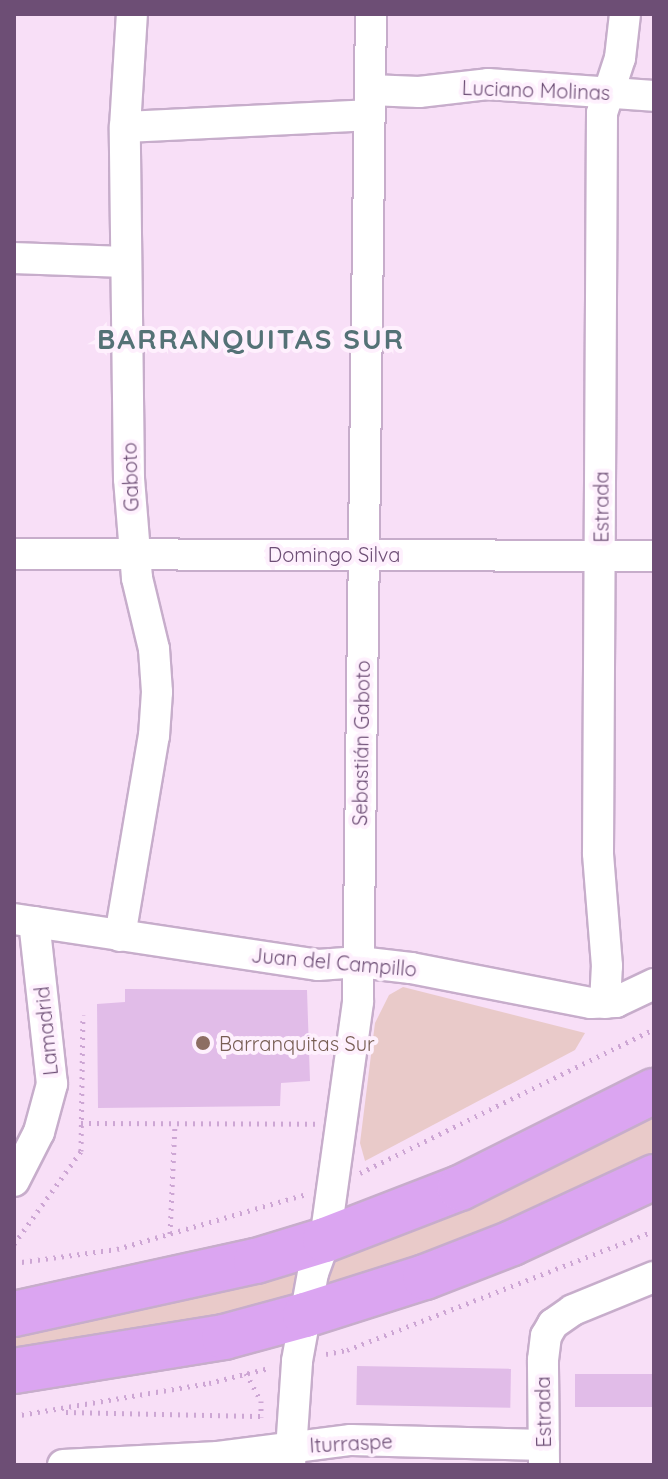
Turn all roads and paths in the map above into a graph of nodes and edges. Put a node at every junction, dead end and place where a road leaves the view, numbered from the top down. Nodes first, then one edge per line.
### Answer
1 (132, 14) edge
2 (371, 14) edge
3 (625, 14) edge
4 (608, 92) junction
5 (654, 96) edge
6 (369, 103) junction
7 (125, 127) junction
8 (14, 258) edge
9 (124, 262) junction
10 (134, 552) junction
11 (14, 554) edge
12 (363, 554) junction
13 (601, 555) junction
14 (654, 556) edge
15 (24, 920) edge
16 (120, 936) junction
17 (359, 962) junction
18 (654, 984) edge
19 (605, 1003) junction
20 (654, 1091) edge
21 (81, 1123) dead end
22 (175, 1124) junction
23 (322, 1124) dead end
24 (654, 1177) edge
25 (14, 1181) edge
26 (170, 1234) dead end
27 (325, 1240) junction
28 (654, 1277) edge
29 (14, 1314) edge
30 (305, 1315) junction
31 (14, 1371) edge
32 (246, 1373) dead end
33 (55, 1412) dead end
34 (261, 1416) junction
35 (281, 1455) edge
36 (544, 1455) edge
37 (63, 1465) edge

1 - 7 street, Gaboto
2 - 6 street, Sebastián Gaboto
3 - 4 street, Estrada
4 - 5 street, Luciano Molinas
4 - 6 street, Luciano Molinas
4 - 13 street, Estrada
6 - 7 street, Luciano Molinas
6 - 12 street, Sebastián Gaboto
7 - 9 street, Gaboto
8 - 9 street
9 - 10 street, Gaboto
10 - 11 street, Domingo Silva
10 - 12 street, Domingo Silva
10 - 16 street, Gaboto
12 - 13 street, Domingo Silva
12 - 17 street, Sebastián Gaboto
13 - 14 street, Domingo Silva
13 - 19 street, Estrada
15 - 16 street, Juan del Campillo
15 - 25 street, Lamadrid
16 - 17 street, Juan del Campillo
17 - 19 street, Juan del Campillo
17 - 27 street, Sebastián Gaboto
18 - 19 street
20 - 27 highway
21 - 22 path
22 - 23 path
22 - 26 path
24 - 30 highway
27 - 29 highway
27 - 30 street, Sebastián Gaboto
28 - 36 street, Estrada
30 - 31 highway
30 - 35 street, Sebastián Gaboto
32 - 34 path
33 - 34 path
34 - 35 path
35 - 36 street, Iturraspe
35 - 37 street, Iturraspe

